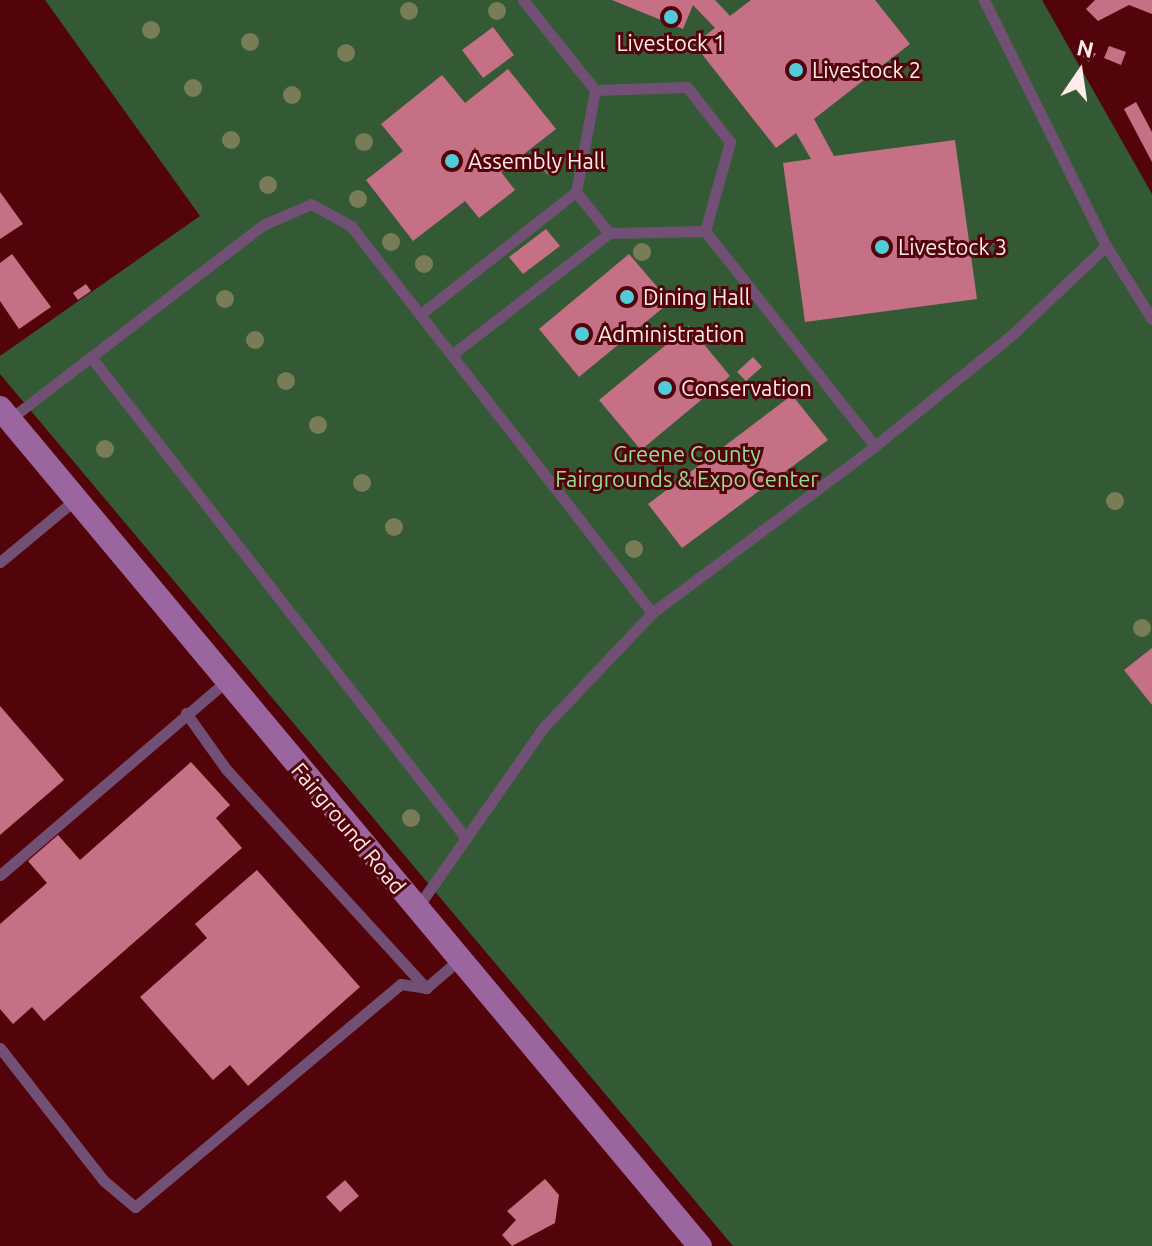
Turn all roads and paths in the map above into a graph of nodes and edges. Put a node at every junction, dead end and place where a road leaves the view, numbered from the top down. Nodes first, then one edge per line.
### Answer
1 (523, 0) edge
2 (984, 0) edge
3 (595, 90) junction
4 (576, 192) junction
5 (705, 231) junction
6 (609, 233) junction
7 (1106, 246) junction
8 (422, 313) junction
9 (1152, 319) edge
10 (454, 353) junction
11 (94, 361) junction
12 (5, 413) edge
13 (875, 446) junction
14 (77, 499) junction
15 (0, 562) edge
16 (652, 613) junction
17 (225, 682) junction
18 (186, 713) junction
19 (466, 838) junction
20 (0, 875) edge
21 (417, 908) junction
22 (461, 959) junction
23 (426, 988) junction
24 (0, 1048) edge
25 (700, 1246) edge

1 - 3 lane
2 - 7 lane
3 - 4 lane
3 - 5 lane
4 - 6 lane
4 - 8 lane
5 - 6 lane
5 - 13 lane
6 - 10 lane
7 - 9 lane
7 - 13 lane
8 - 10 lane
8 - 11 lane
10 - 16 lane
11 - 12 lane
11 - 19 lane
12 - 14 street, Fairground Road
13 - 16 lane
14 - 15 lane
14 - 17 street, Fairground Road
16 - 19 lane
17 - 18 lane
17 - 21 street, Fairground Road
18 - 20 lane
18 - 23 lane
19 - 21 lane
21 - 22 street, Fairground Road
22 - 23 lane
22 - 25 street, Fairground Road
23 - 24 lane

